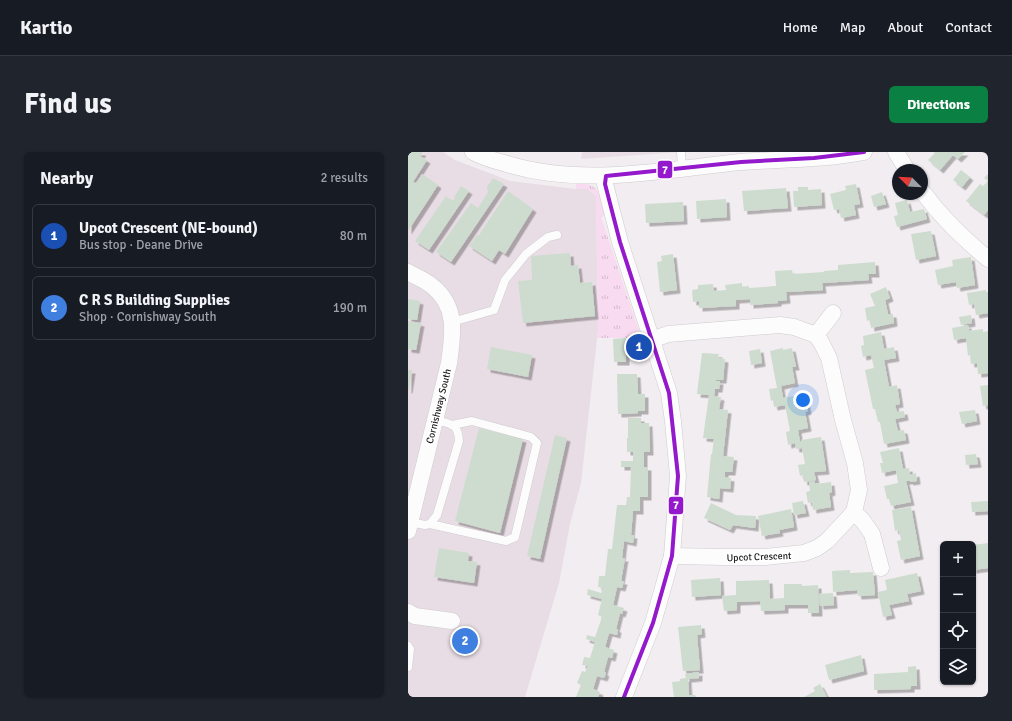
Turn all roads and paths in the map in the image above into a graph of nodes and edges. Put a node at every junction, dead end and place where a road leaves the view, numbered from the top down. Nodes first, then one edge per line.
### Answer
1 (473, 152) edge
2 (680, 152) edge
3 (864, 152) edge
4 (896, 152) edge
5 (904, 164) edge
6 (682, 169) junction
7 (606, 176) junction
8 (928, 199) edge
9 (558, 235) dead end
10 (988, 259) edge
11 (408, 272) edge
12 (833, 313) dead end
13 (452, 322) junction
14 (816, 335) junction
15 (652, 340) junction
16 (435, 420) junction
17 (452, 424) junction
18 (854, 512) junction
19 (430, 524) junction
20 (409, 526) edge
21 (672, 556) junction
22 (881, 568) dead end
23 (408, 612) edge
24 (452, 621) dead end
25 (408, 646) edge
26 (408, 667) edge
27 (624, 697) edge

1 - 7 street
2 - 6 lane
3 - 6 street
4 - 5 street
6 - 7 street
7 - 15 street
8 - 10 street
9 - 13 lane
11 - 13 street, Cornishway South
12 - 14 street
13 - 16 street, Cornishway South
14 - 15 street
14 - 18 street
15 - 21 street
16 - 17 lane
16 - 20 street, Cornishway South
17 - 19 lane
17 - 19 lane
18 - 21 street, Upcot Crescent
18 - 22 street
19 - 20 lane
21 - 27 street
23 - 24 street
25 - 26 lane

